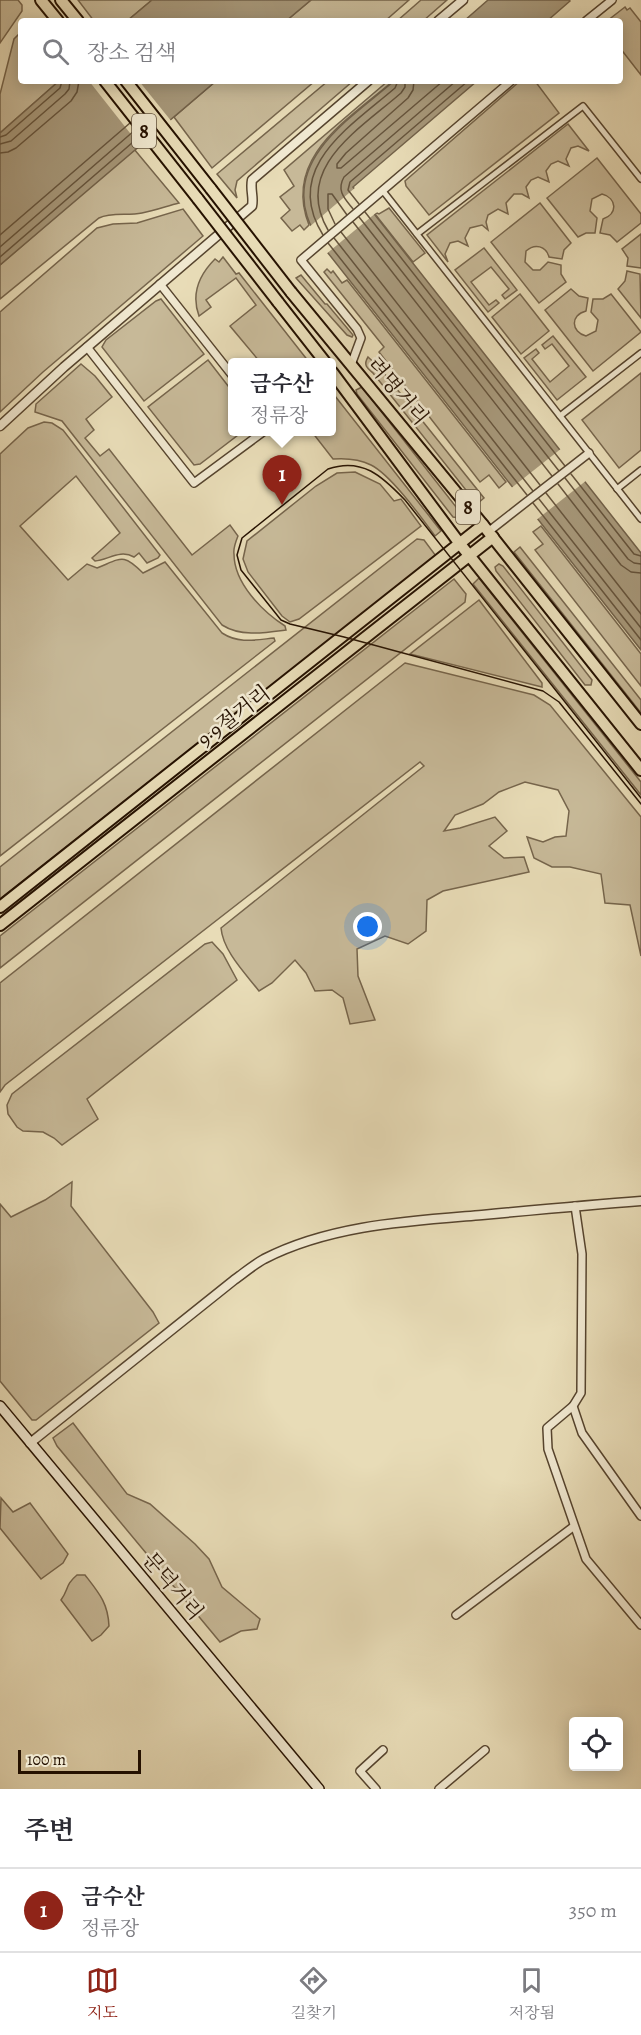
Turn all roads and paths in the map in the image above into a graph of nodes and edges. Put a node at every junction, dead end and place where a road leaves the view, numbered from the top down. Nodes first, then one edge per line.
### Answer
1 (41, 0) edge
2 (463, 0) edge
3 (612, 0) edge
4 (62, 1) edge
5 (54, 17) edge
6 (76, 18) edge
7 (442, 18) edge
8 (590, 18) edge
9 (107, 84) edge
10 (128, 84) edge
11 (364, 84) edge
12 (508, 84) edge
13 (641, 179) edge
14 (383, 191) junction
15 (417, 234) junction
16 (160, 284) junction
17 (87, 347) junction
18 (641, 352) edge
19 (321, 358) edge
20 (351, 365) junction
21 (228, 370) edge
22 (336, 380) edge
23 (560, 416) junction
24 (0, 426) edge
25 (258, 436) edge
26 (589, 453) junction
27 (641, 470) edge
28 (617, 489) junction
29 (641, 519) edge
30 (488, 532) junction
31 (460, 544) junction
32 (470, 556) junction
33 (641, 724) edge
34 (641, 770) edge
35 (0, 908) edge
36 (0, 925) edge
37 (641, 1201) edge
38 (575, 1206) junction
39 (0, 1406) edge
40 (573, 1406) junction
41 (30, 1443) junction
42 (641, 1516) edge
43 (573, 1527) junction
44 (456, 1615) dead end
45 (641, 1625) edge
46 (383, 1750) dead end
47 (485, 1750) dead end
48 (319, 1789) edge
49 (376, 1789) edge
50 (439, 1789) edge

1 - 5 highway
2 - 7 street
3 - 8 street
4 - 6 highway
9 - 19 highway, 8, bridge
10 - 20 highway, 려명거리 / 8, bridge
11 - 16 street
12 - 14 street
13 - 15 street
14 - 15 street
14 - 20 street
15 - 23 street
16 - 17 street
16 - 21 street
17 - 24 street
17 - 25 street
18 - 23 street
20 - 30 highway, 려명거리 / 8
22 - 31 highway, 려명거리 / 8
23 - 26 street
26 - 28 street
26 - 30 street
27 - 28 street
28 - 29 street
30 - 31 highway, 9·9절거리
30 - 32 highway, 9·9절거리
30 - 33 highway, 려명거리 / 8
31 - 32 highway, 려명거리 / 8
31 - 35 highway, 9·9절거리
32 - 34 highway, 려명거리 / 8
32 - 36 highway, 9·9절거리
37 - 38 street
38 - 40 street
38 - 41 street
39 - 41 main road, 문덕거리
40 - 42 street
40 - 43 street
41 - 48 main road, 문덕거리
43 - 44 street
43 - 45 street
46 - 49 street
47 - 50 street

